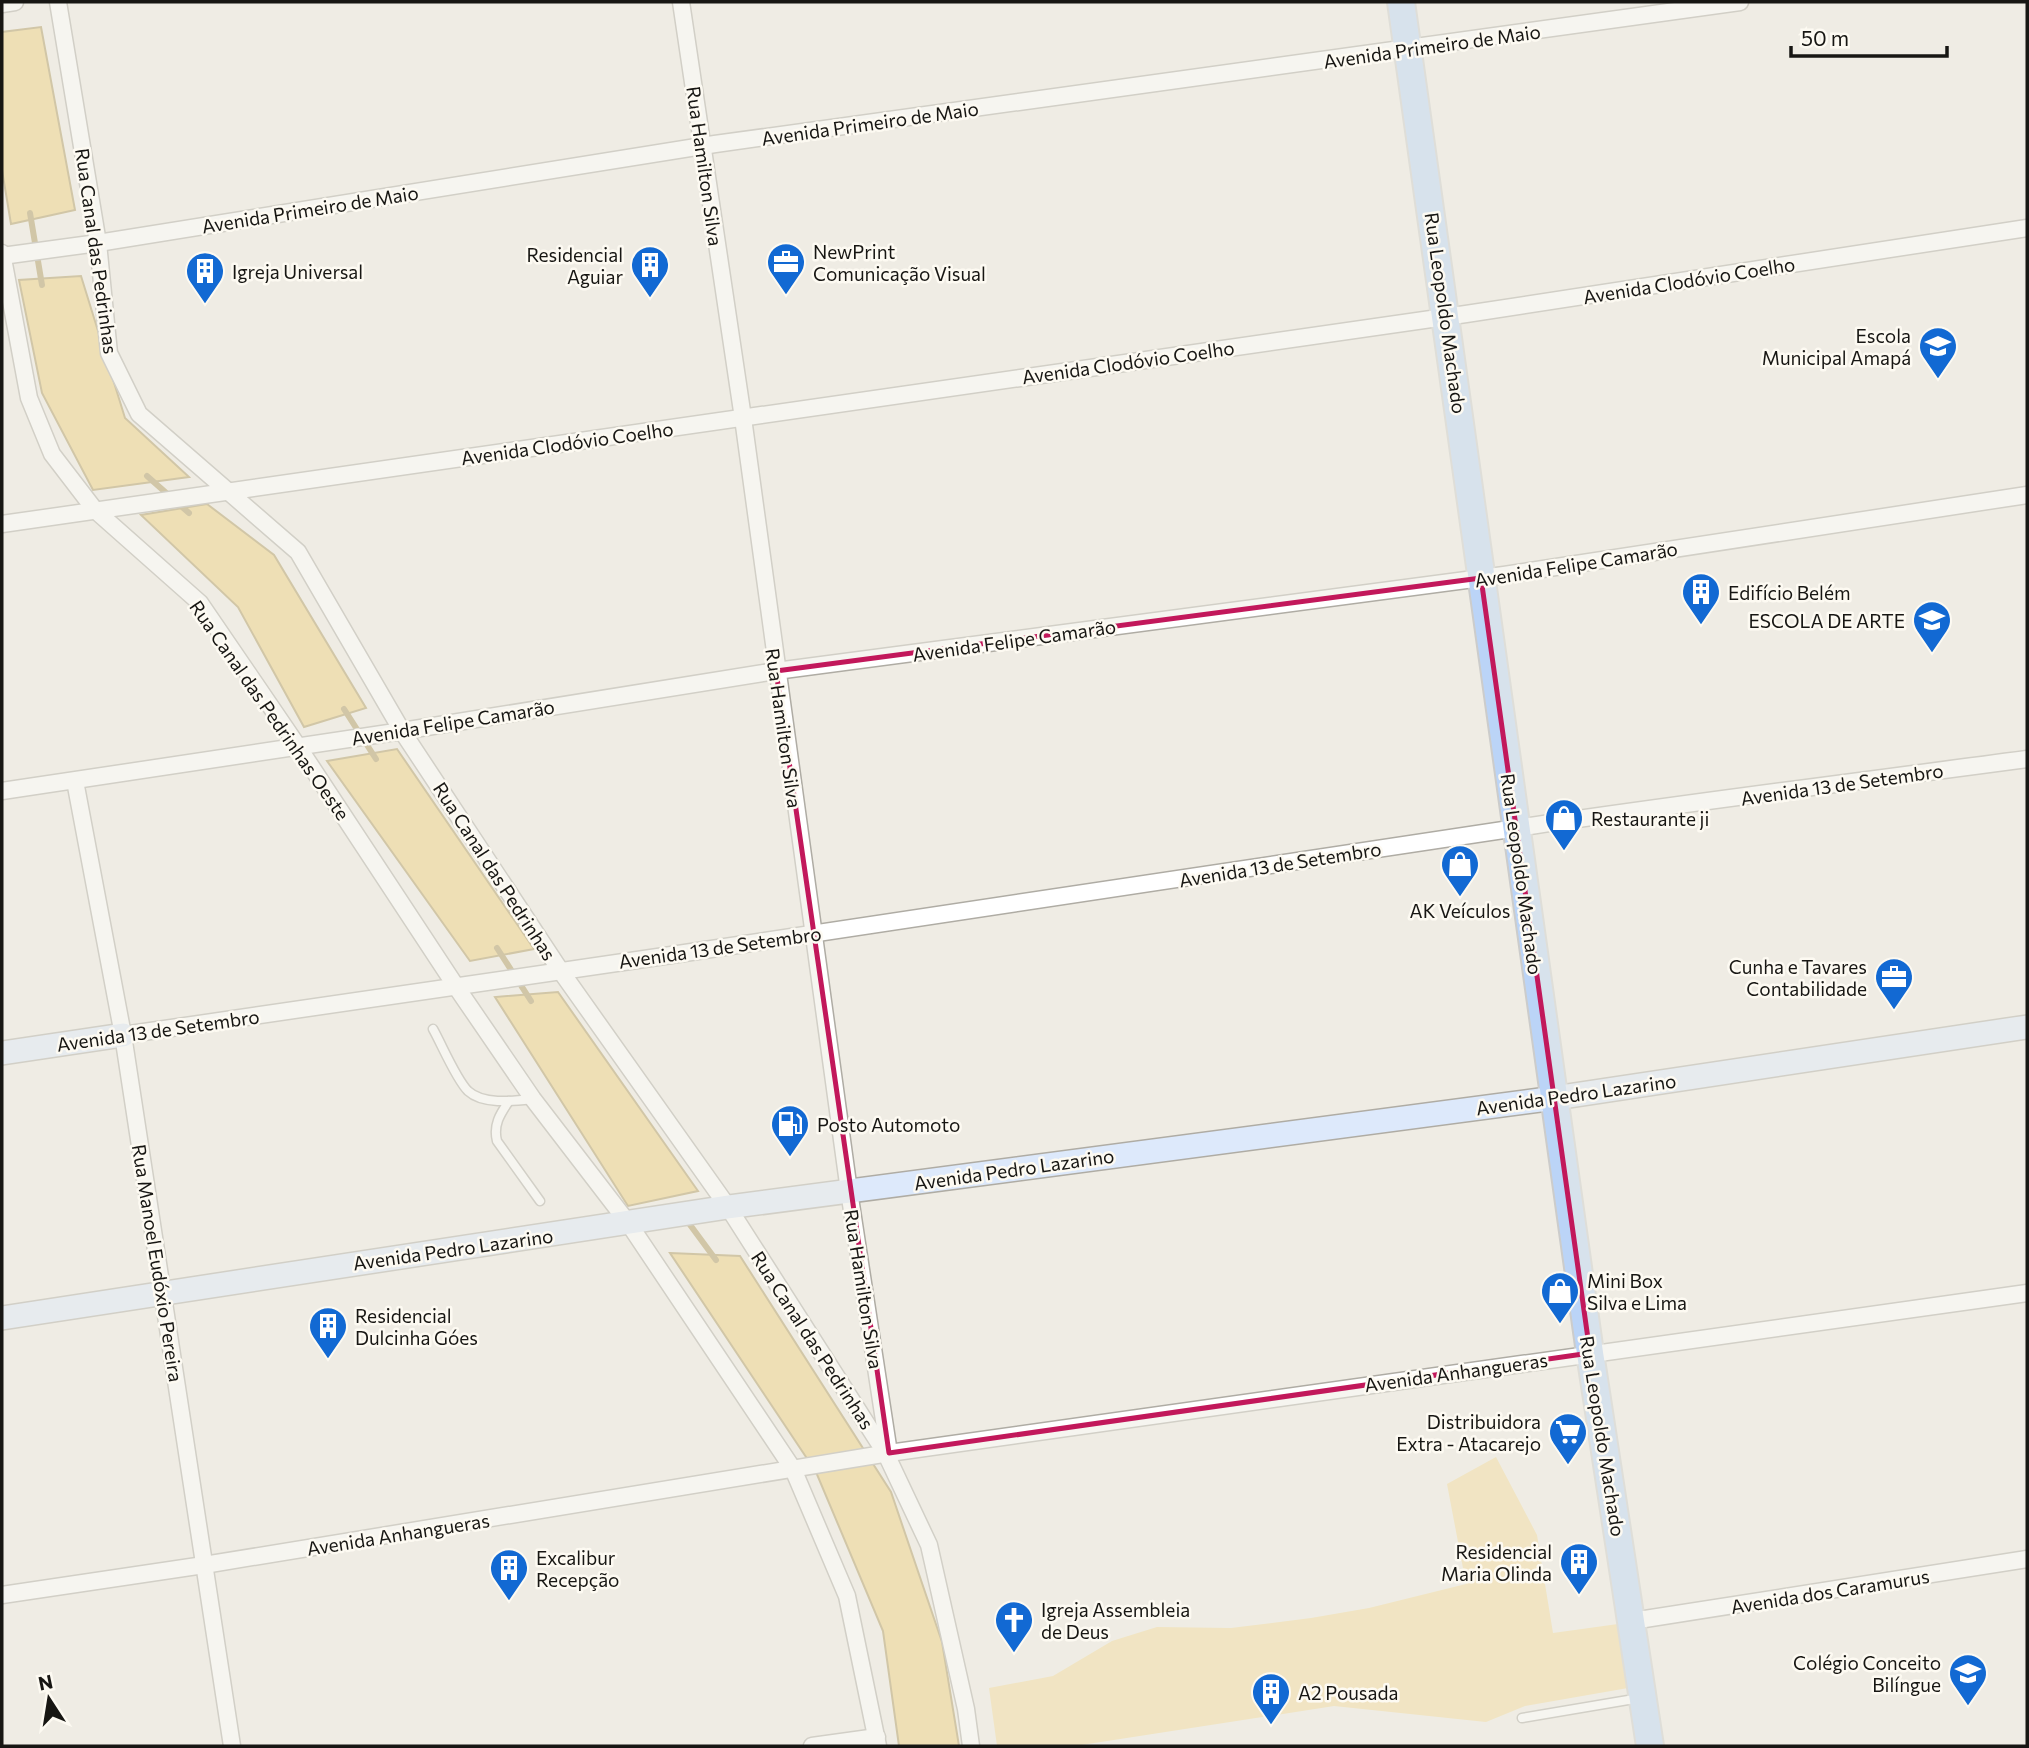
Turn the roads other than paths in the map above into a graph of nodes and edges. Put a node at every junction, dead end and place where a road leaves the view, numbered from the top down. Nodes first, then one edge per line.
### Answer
1 (15, 2) edge
2 (58, 2) edge
3 (681, 2) edge
4 (1401, 2) edge
5 (1740, 2) edge
6 (2, 4) edge
7 (1408, 49) junction
8 (702, 146) junction
9 (2027, 228) edge
10 (97, 243) junction
11 (2, 255) edge
12 (1447, 316) junction
13 (743, 418) junction
14 (228, 490) junction
15 (2027, 495) edge
16 (103, 509) junction
17 (2, 524) edge
18 (1481, 578) junction
19 (776, 671) junction
20 (402, 731) junction
21 (304, 744) junction
22 (2027, 759) edge
23 (75, 781) junction
24 (2, 791) edge
25 (1515, 828) junction
26 (813, 934) junction
27 (560, 970) junction
28 (457, 988) junction
29 (2027, 1027) edge
30 (433, 1029) dead end
31 (123, 1035) junction
32 (2, 1053) edge
33 (1555, 1098) junction
34 (533, 1099) junction
35 (509, 1101) junction
36 (849, 1191) junction
37 (540, 1201) dead end
38 (728, 1207) junction
39 (629, 1224) junction
40 (162, 1292) junction
41 (2027, 1293) edge
42 (2, 1318) edge
43 (1590, 1353) junction
44 (883, 1455) junction
45 (798, 1468) junction
46 (2027, 1559) edge
47 (204, 1565) junction
48 (2, 1595) edge
49 (1632, 1621) junction
50 (1643, 1698) junction
51 (1522, 1718) dead end
52 (878, 1742) edge
53 (232, 1746) edge
54 (813, 1746) edge
55 (971, 1746) edge
56 (1650, 1746) edge

1 - 6 street
2 - 10 street, Rua Canal das Pedrinhas
3 - 8 street, Rua Hamilton Silva
4 - 7 main road, Rua Leopoldo Machado
5 - 7 street, Avenida Primeiro de Maio
7 - 8 street, Avenida Primeiro de Maio
7 - 12 main road, Rua Leopoldo Machado
8 - 10 street, Avenida Primeiro de Maio
8 - 13 street, Rua Hamilton Silva
9 - 12 street, Avenida Clodóvio Coelho
10 - 11 street, Avenida Primeiro de Maio
10 - 14 street, Rua Canal das Pedrinhas
11 - 16 street, Rua Canal das Pedrinhas Oeste
12 - 13 street, Avenida Clodóvio Coelho
12 - 18 main road, Rua Leopoldo Machado
13 - 14 street, Avenida Clodóvio Coelho
13 - 19 street, Rua Hamilton Silva
14 - 16 street, Avenida Clodóvio Coelho
14 - 20 street, Rua Canal das Pedrinhas
15 - 18 street, Avenida Felipe Camarão
16 - 17 street
16 - 21 street, Rua Canal das Pedrinhas Oeste
18 - 19 street, Avenida Felipe Camarão
18 - 25 main road, Rua Leopoldo Machado
19 - 20 street, Avenida Felipe Camarão
19 - 26 street, Rua Hamilton Silva
20 - 21 street, Avenida Felipe Camarão
20 - 27 street, Rua Canal das Pedrinhas
21 - 23 street, Avenida Felipe Camarão
21 - 28 street, Rua Canal das Pedrinhas Oeste
22 - 25 street, Avenida 13 de Setembro
23 - 24 street, Avenida Felipe Camarão
23 - 31 street, Rua Manoel Eudóxio Pereira
25 - 26 street, Avenida 13 de Setembro
25 - 33 main road, Rua Leopoldo Machado
26 - 27 street, Avenida 13 de Setembro
26 - 36 street, Rua Hamilton Silva
27 - 28 street, Avenida 13 de Setembro
27 - 38 street, Rua Canal das Pedrinhas
28 - 31 street, Avenida 13 de Setembro
28 - 34 street
29 - 33 main road, Avenida Pedro Lazarino
30 - 35 lane
31 - 32 main road, Avenida 13 de Setembro
31 - 40 street, Rua Manoel Eudóxio Pereira
33 - 36 main road, Avenida Pedro Lazarino
33 - 43 main road, Rua Leopoldo Machado
34 - 35 lane
34 - 39 street
35 - 37 lane
36 - 38 main road, Avenida Pedro Lazarino
36 - 44 street, Rua Hamilton Silva
38 - 39 main road, Avenida Pedro Lazarino
38 - 44 street, Rua Canal das Pedrinhas
39 - 40 main road, Avenida Pedro Lazarino
39 - 45 street
40 - 42 main road, Avenida Pedro Lazarino
40 - 47 street, Rua Manoel Eudóxio Pereira
41 - 43 street, Avenida Anhangueras
43 - 44 street, Avenida Anhangueras
43 - 49 main road, Rua Leopoldo Machado
44 - 45 street, Avenida Anhangueras
44 - 55 street, Rua Canal das Pedrinhas
45 - 47 street, Avenida Anhangueras
45 - 52 street
46 - 49 street, Avenida dos Caramurus
47 - 48 street, Avenida Anhangueras
47 - 53 street, Rua Manoel Eudóxio Pereira
49 - 50 main road, Rua Leopoldo Machado
50 - 51 lane
50 - 56 main road, Rua Leopoldo Machado
52 - 54 street

